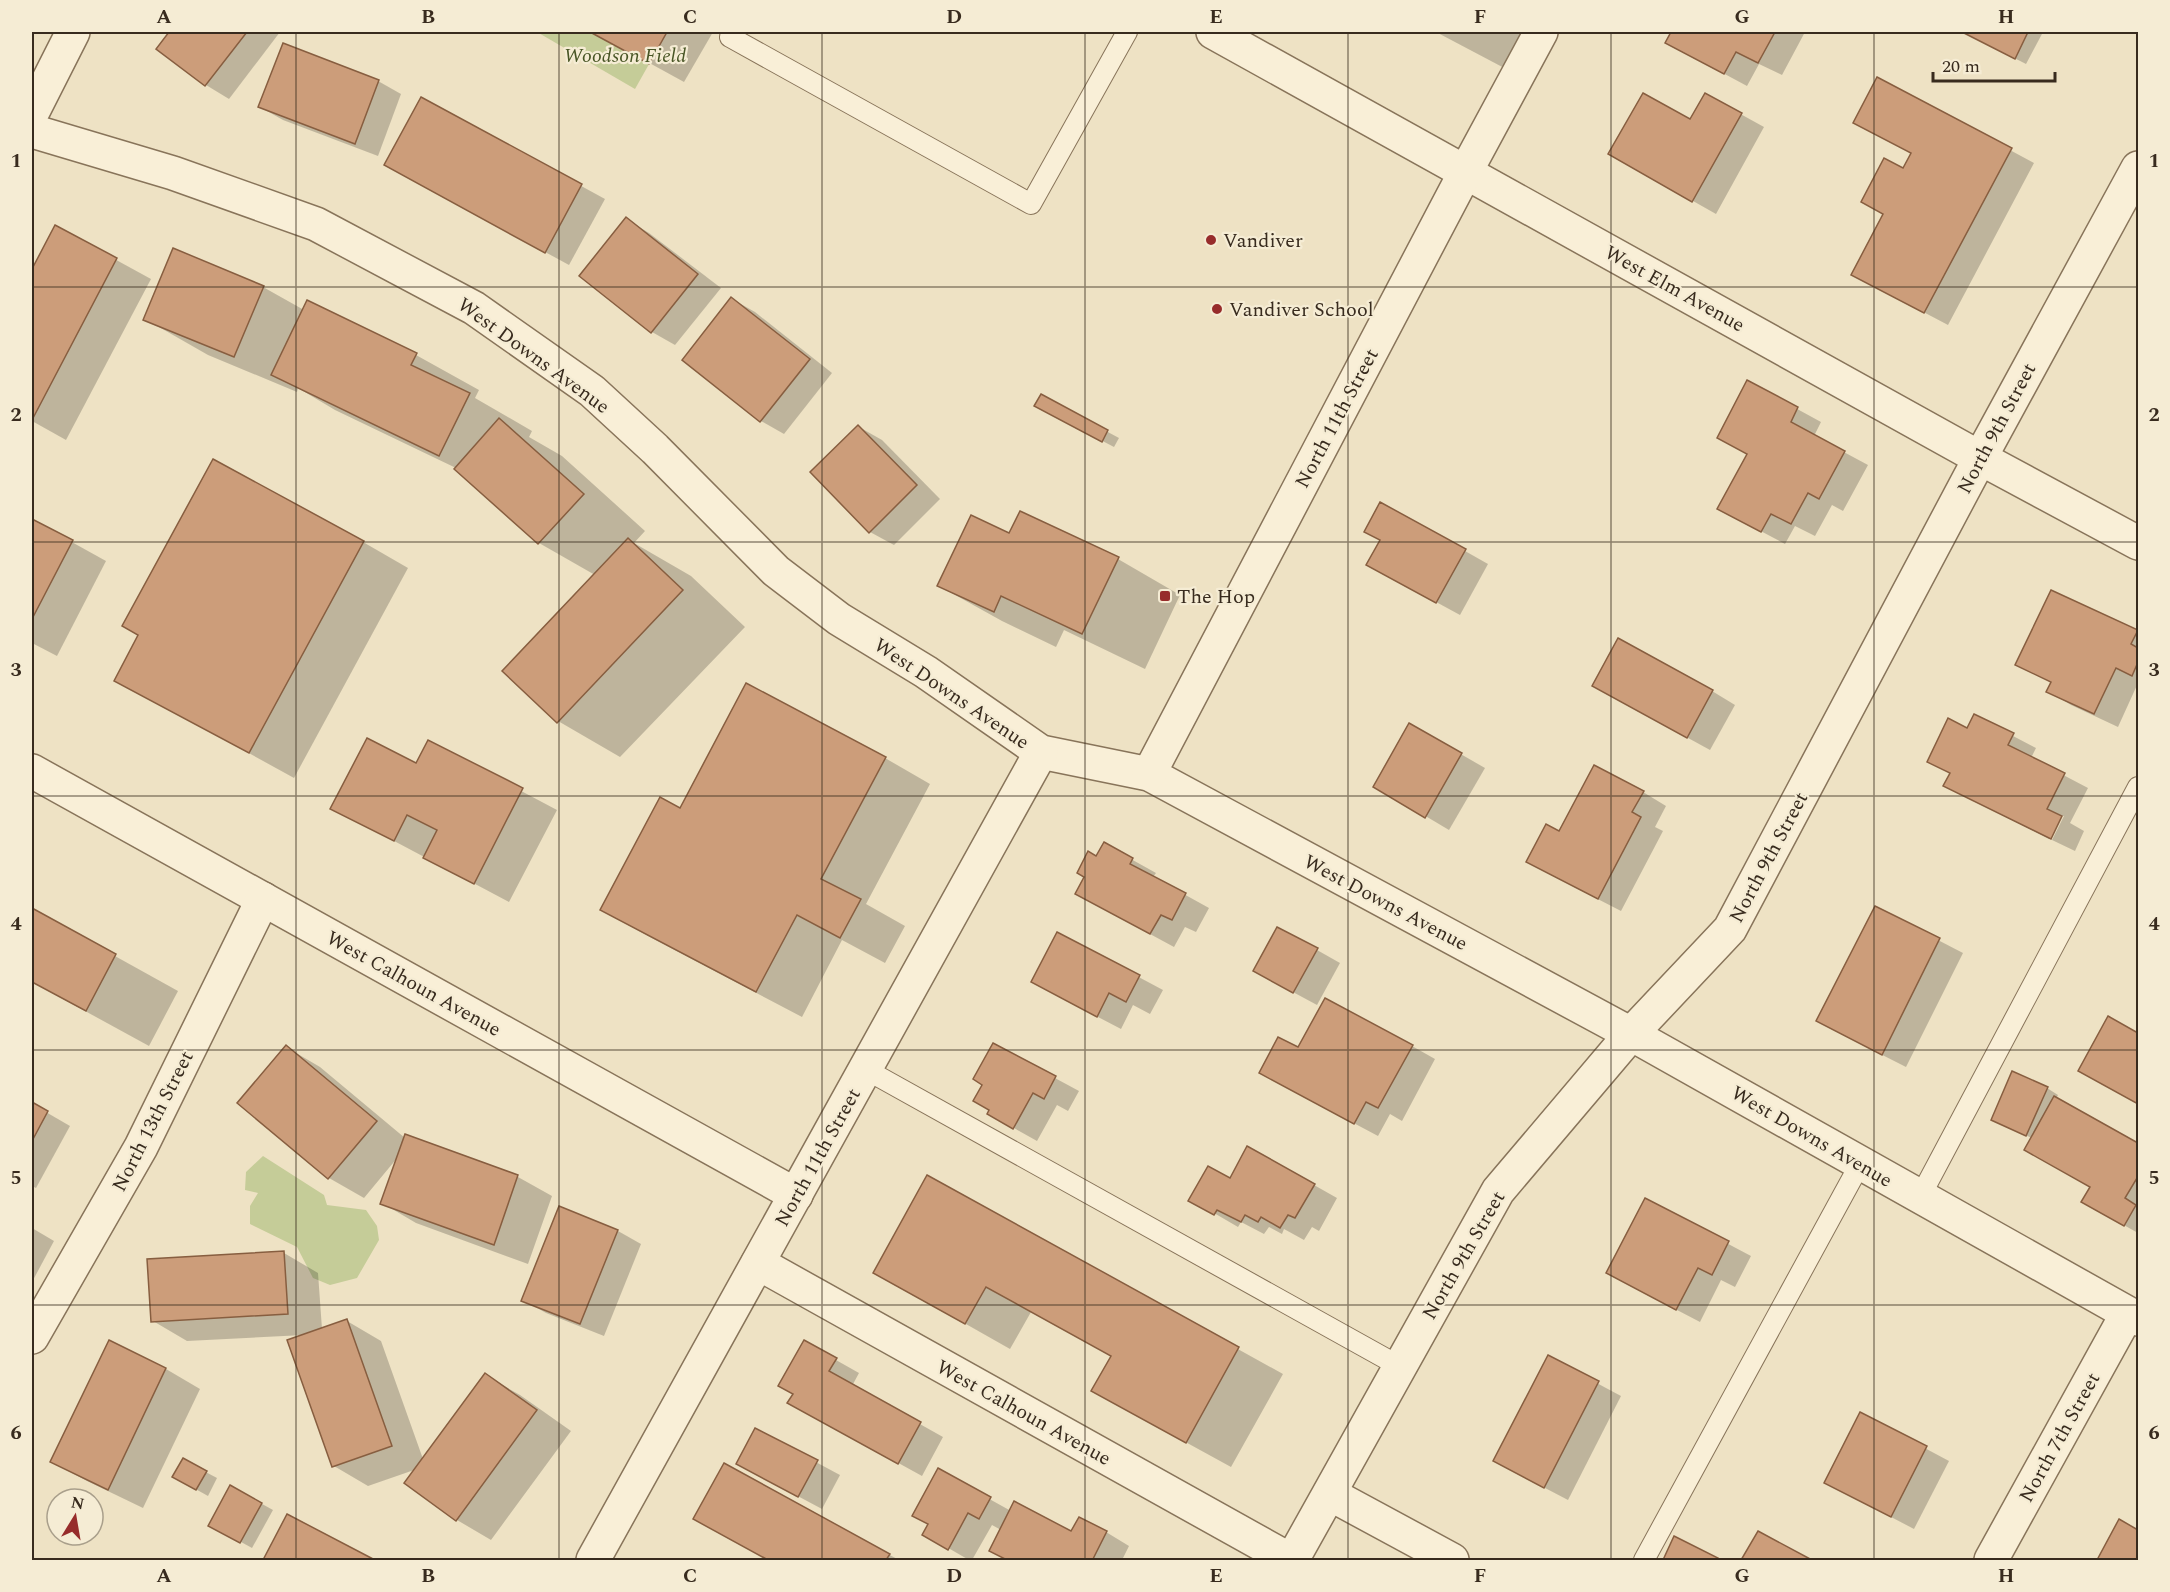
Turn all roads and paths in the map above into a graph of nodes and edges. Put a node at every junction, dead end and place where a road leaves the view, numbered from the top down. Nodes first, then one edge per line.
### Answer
1 (73, 32) edge
2 (733, 32) edge
3 (1127, 32) edge
4 (1213, 32) edge
5 (1541, 32) edge
6 (32, 113) edge
7 (32, 131) edge
8 (2139, 168) edge
9 (1466, 171) junction
10 (1980, 458) junction
11 (2139, 543) edge
12 (1041, 753) junction
13 (32, 771) edge
14 (1149, 774) junction
15 (2139, 787) edge
16 (263, 899) junction
17 (1631, 1034) junction
18 (866, 1070) junction
19 (1860, 1164) junction
20 (796, 1195) junction
21 (1920, 1197) junction
22 (759, 1263) junction
23 (2133, 1317) edge
24 (32, 1337) edge
25 (1400, 1366) junction
26 (1330, 1494) junction
27 (593, 1560) edge
28 (1291, 1560) edge
29 (1452, 1560) edge
30 (1644, 1560) edge
31 (1991, 1560) edge

1 - 6 street
2 - 3 lane
4 - 9 street, West Elm Avenue
5 - 9 street, North 11th Street
7 - 12 street, West Downs Avenue
8 - 10 street, North 9th Street
9 - 10 street, West Elm Avenue
9 - 14 street, North 11th Street
10 - 11 street, West Elm Avenue
10 - 17 street, North 9th Street
12 - 14 street, West Downs Avenue
12 - 18 street, North 11th Street
13 - 16 street, West Calhoun Avenue
14 - 17 street, West Downs Avenue
15 - 21 lane
16 - 20 street, West Calhoun Avenue
16 - 24 street, North 13th Street
17 - 19 street, West Downs Avenue
17 - 25 street, North 9th Street
18 - 20 street, North 11th Street
18 - 25 lane
19 - 21 street, West Downs Avenue
19 - 30 lane
20 - 22 street, North 11th Street
21 - 23 street, West Downs Avenue
22 - 27 street, North 11th Street
22 - 28 street, West Calhoun Avenue
23 - 31 street, North 7th Street
25 - 26 street, North 9th Street
26 - 28 street, North 9th Street
26 - 29 street

